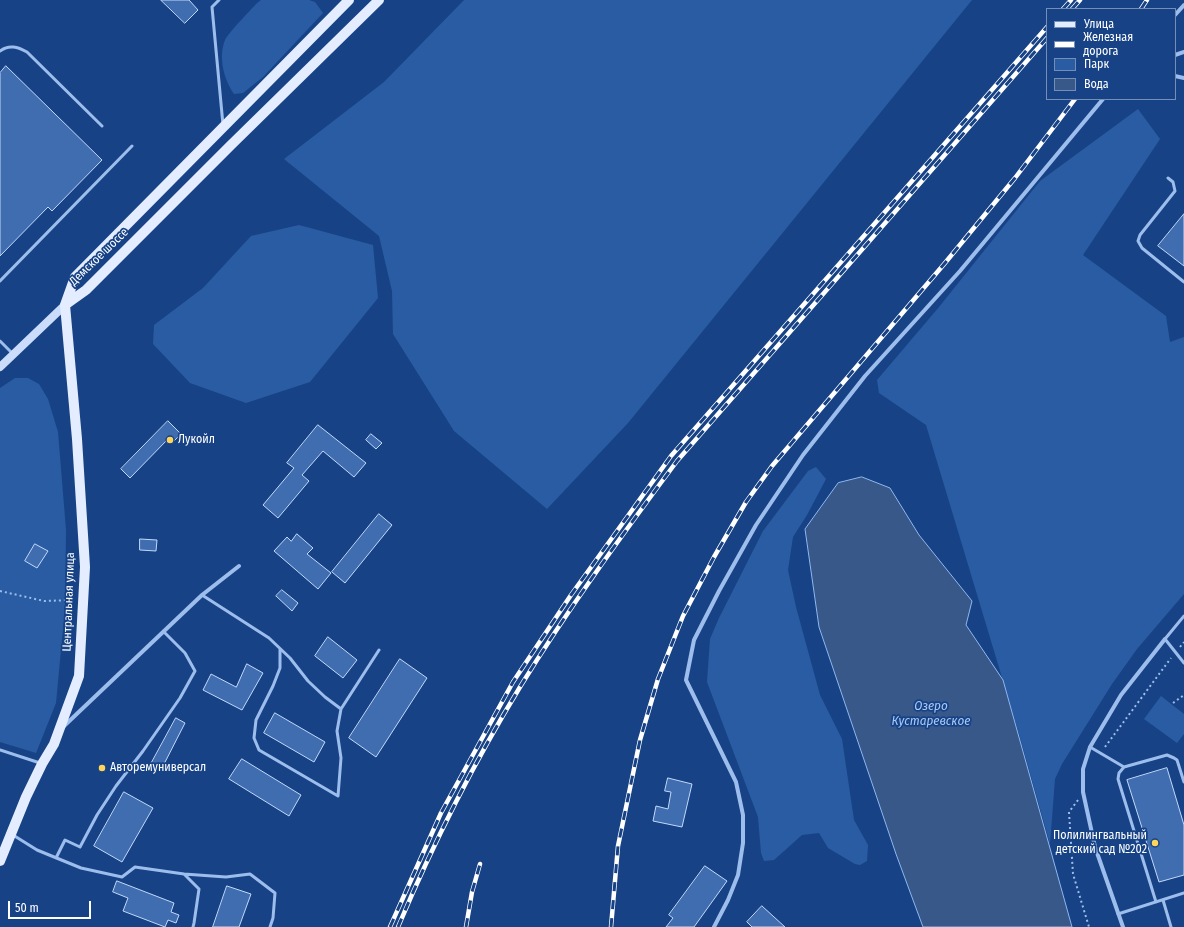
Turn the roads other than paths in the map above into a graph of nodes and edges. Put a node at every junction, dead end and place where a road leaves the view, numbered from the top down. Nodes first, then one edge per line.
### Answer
1 (219, 0) edge
2 (346, 0) edge
3 (379, 0) edge
4 (1184, 5) edge
5 (1176, 14) edge
6 (0, 51) edge
7 (1104, 100) edge
8 (102, 126) dead end
9 (223, 126) junction
10 (132, 146) dead end
11 (1168, 178) dead end
12 (0, 281) edge
13 (1184, 282) edge
14 (65, 305) junction
15 (0, 341) edge
16 (13, 354) junction
17 (0, 367) edge
18 (239, 566) dead end
19 (202, 595) junction
20 (1184, 616) edge
21 (164, 632) junction
22 (1165, 639) junction
23 (280, 649) junction
24 (379, 650) dead end
25 (1184, 663) edge
26 (341, 709) junction
27 (59, 732) junction
28 (1090, 747) junction
29 (0, 750) edge
30 (42, 764) junction
31 (1124, 767) junction
32 (1184, 782) edge
33 (11, 834) junction
34 (56, 858) junction
35 (0, 860) edge
36 (184, 874) junction
37 (1184, 893) edge
38 (1163, 900) junction
39 (1156, 902) junction
40 (1118, 914) junction
41 (193, 927) edge
42 (270, 927) edge
43 (714, 927) edge
44 (1123, 927) edge
45 (1171, 927) edge

1 - 9 lane
2 - 9 main road, Демское шоссе
3 - 14 main road, Демское шоссе
4 - 5 street
6 - 8 lane
7 - 43 street
9 - 14 main road, Демское шоссе
10 - 12 lane
11 - 13 lane
14 - 16 main road
14 - 27 main road, Центральная улица
15 - 16 lane
16 - 17 main road
18 - 19 street
19 - 21 street
19 - 23 lane
20 - 22 lane
21 - 27 street
21 - 34 lane
22 - 25 lane
22 - 28 street
23 - 26 lane
23 - 26 lane
24 - 26 lane
27 - 30 main road, Центральная улица
28 - 31 lane
28 - 40 street
29 - 30 lane
30 - 33 main road, Центральная улица
31 - 32 lane
31 - 39 lane
33 - 34 lane
33 - 35 main road, Центральная улица
34 - 36 lane
36 - 41 lane
36 - 42 lane
37 - 38 lane
38 - 39 lane
38 - 45 lane
39 - 40 lane
40 - 44 street

